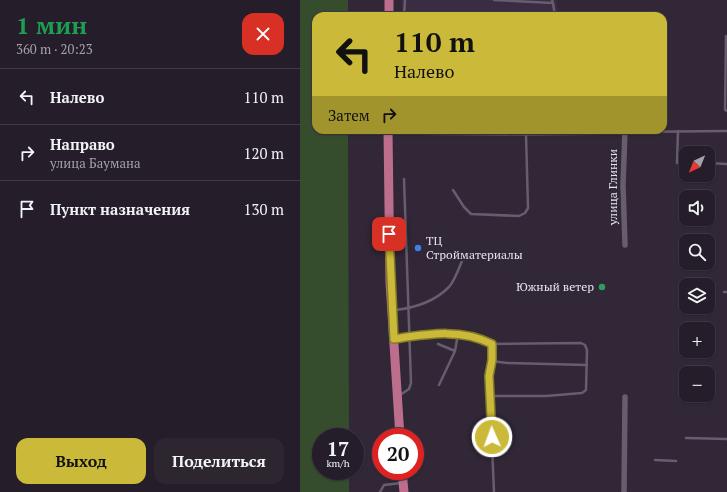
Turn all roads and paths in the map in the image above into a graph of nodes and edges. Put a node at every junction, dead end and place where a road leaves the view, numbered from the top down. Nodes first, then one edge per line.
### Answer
1 (389, 0) edge
2 (405, 0) edge
3 (494, 0) edge
4 (553, 1) edge
5 (389, 12) edge
6 (404, 12) edge
7 (554, 12) edge
8 (726, 36) edge
9 (727, 111) edge
10 (667, 131) edge
11 (678, 131) junction
12 (727, 131) edge
13 (388, 134) edge
14 (526, 134) edge
15 (625, 134) edge
16 (679, 163) edge
17 (715, 163) edge
18 (727, 164) edge
19 (404, 179) dead end
20 (453, 190) dead end
21 (388, 222) junction
22 (405, 223) junction
23 (625, 245) dead end
24 (464, 256) dead end
25 (409, 308) junction
26 (392, 311) junction
27 (458, 334) junction
28 (410, 337) junction
29 (394, 339) junction
30 (438, 344) dead end
31 (492, 344) junction
32 (455, 351) junction
33 (492, 360) junction
34 (587, 365) junction
35 (439, 385) dead end
36 (398, 396) junction
37 (490, 396) junction
38 (625, 397) dead end
39 (400, 428) edge
40 (686, 438) dead end
41 (727, 439) edge
42 (655, 460) dead end
43 (676, 460) dead end
44 (403, 487) edge
45 (380, 492) edge
46 (494, 492) edge
47 (624, 492) edge

1 - 5 main road
2 - 6 lane
3 - 4 lane
4 - 7 lane
8 - 9 lane
10 - 11 lane
11 - 12 lane
11 - 16 lane
13 - 21 main road
14 - 20 lane
15 - 23 street, улица Глинки
17 - 18 lane
19 - 22 lane
21 - 22 lane
21 - 26 main road
22 - 25 lane
24 - 25 lane
25 - 26 lane
25 - 28 lane
26 - 29 main road
27 - 28 lane
27 - 31 lane
27 - 32 lane
28 - 29 lane
28 - 36 lane
29 - 36 main road
30 - 32 lane
31 - 33 lane
31 - 34 lane
32 - 35 lane
33 - 34 lane
33 - 37 lane
34 - 37 lane
36 - 39 main road
37 - 46 lane
38 - 47 street
40 - 41 lane
42 - 43 lane
44 - 45 lane

